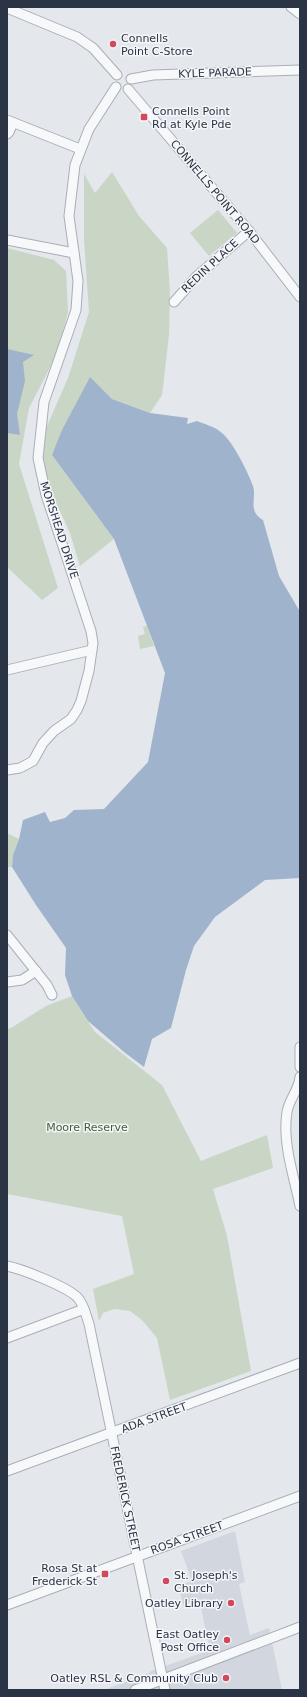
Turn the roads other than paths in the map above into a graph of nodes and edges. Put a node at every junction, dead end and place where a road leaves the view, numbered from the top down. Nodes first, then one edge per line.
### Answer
1 (291, 7) edge
2 (7, 8) edge
3 (300, 14) edge
4 (300, 70) edge
5 (118, 75) junction
6 (131, 79) junction
7 (116, 87) junction
8 (128, 89) junction
9 (10, 122) edge
10 (7, 134) edge
11 (80, 149) junction
12 (249, 231) junction
13 (7, 240) edge
14 (74, 253) junction
15 (300, 297) edge
16 (174, 302) dead end
17 (92, 650) junction
18 (8, 669) edge
19 (7, 770) edge
20 (7, 934) edge
21 (36, 971) junction
22 (7, 982) edge
23 (52, 995) dead end
24 (300, 1047) edge
25 (300, 1067) edge
26 (300, 1077) edge
27 (300, 1206) edge
28 (7, 1266) edge
29 (84, 1309) junction
30 (7, 1338) edge
31 (300, 1363) edge
32 (111, 1433) junction
33 (7, 1471) edge
34 (300, 1496) edge
35 (137, 1556) junction
36 (7, 1605) edge
37 (300, 1627) edge
38 (162, 1679) junction
39 (135, 1690) edge
40 (165, 1690) edge

1 - 3 street
2 - 5 street
4 - 6 street, KYLE PARADE
5 - 6 street
5 - 7 street
6 - 8 street
7 - 8 street
7 - 11 street
8 - 12 street, CONNELLS POINT ROAD
9 - 10 street
9 - 11 street
11 - 14 street
12 - 15 street, CONNELLS POINT ROAD
12 - 16 street, REDIN PLACE
13 - 14 street
14 - 17 street, MORSHEAD DRIVE
17 - 18 street
17 - 19 street, MORSHEAD DRIVE
20 - 21 street
21 - 22 street
21 - 23 street
24 - 25 street
26 - 27 street
28 - 29 street
29 - 30 street
29 - 32 street, FREDERICK STREET
31 - 32 street, ADA STREET
32 - 33 street, ADA STREET
32 - 35 street, FREDERICK STREET
34 - 35 street, ROSA STREET
35 - 36 street, ROSA STREET
35 - 38 street, FREDERICK STREET
37 - 38 street
38 - 39 street
38 - 40 street, FREDERICK STREET

